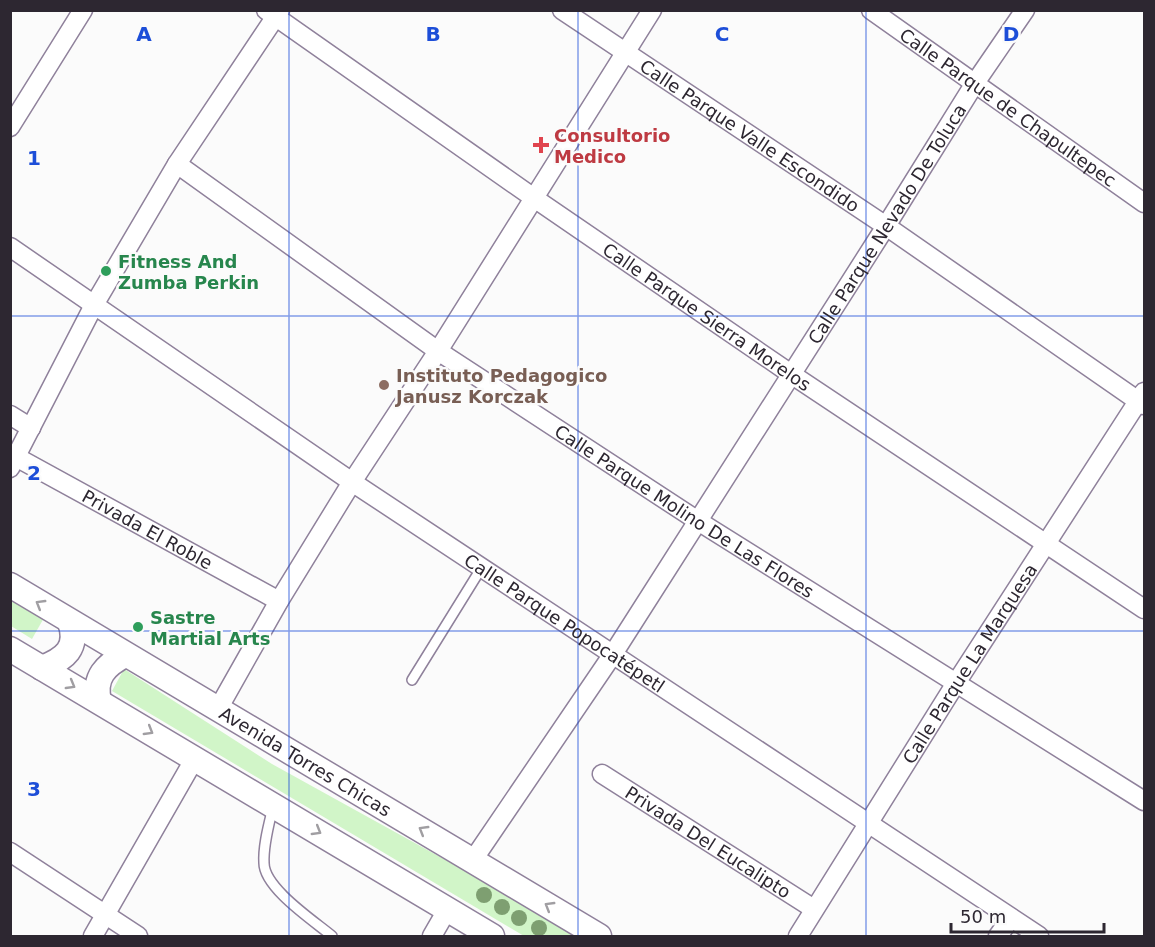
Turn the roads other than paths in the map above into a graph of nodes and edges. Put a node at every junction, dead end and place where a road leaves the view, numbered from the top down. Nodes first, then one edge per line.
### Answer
1 (83, 10) edge
2 (562, 10) edge
3 (652, 10) edge
4 (871, 10) edge
5 (1024, 10) edge
6 (274, 13) edge
7 (624, 53) junction
8 (975, 82) junction
9 (10, 127) edge
10 (177, 164) junction
11 (534, 198) junction
12 (1144, 203) edge
13 (886, 226) junction
14 (10, 248) edge
15 (94, 305) junction
16 (438, 351) junction
17 (791, 374) junction
18 (1143, 399) edge
19 (10, 415) edge
20 (31, 428) junction
21 (13, 463) edge
22 (352, 482) junction
23 (698, 521) junction
24 (1047, 544) junction
25 (482, 567) junction
26 (10, 585) edge
27 (279, 602) junction
28 (1144, 609) edge
29 (70, 622) junction
30 (10, 649) edge
31 (613, 654) junction
32 (125, 655) junction
33 (42, 669) junction
34 (412, 680) dead end
35 (956, 683) junction
36 (99, 701) junction
37 (218, 709) junction
38 (195, 758) junction
39 (602, 774) dead end
40 (1144, 801) edge
41 (274, 805) junction
42 (869, 823) junction
43 (10, 852) edge
44 (473, 860) junction
45 (814, 909) junction
46 (447, 910) junction
47 (106, 915) junction
48 (1011, 918) junction
49 (93, 936) edge
50 (138, 936) edge
51 (332, 936) edge
52 (432, 936) edge
53 (492, 936) edge
54 (599, 936) edge
55 (798, 936) edge
56 (998, 936) edge
57 (1039, 936) edge

1 - 9 street
2 - 7 street, Calle Parque Valle Escondido
3 - 7 street
4 - 8 street, Calle Parque de Chapultepec
5 - 8 street, Calle Parque Nevado De Toluca
6 - 10 street
6 - 11 street, Calle Parque Sierra Morelos
7 - 11 street
7 - 13 street, Calle Parque Valle Escondido
8 - 12 street, Calle Parque de Chapultepec
8 - 13 street, Calle Parque Nevado De Toluca
10 - 15 street
10 - 16 street, Calle Parque Molino De Las Flores
11 - 16 street
11 - 17 street, Calle Parque Sierra Morelos
13 - 17 street, Calle Parque Nevado De Toluca
13 - 18 street, Calle Parque Valle Escondido
14 - 15 street, Calle Parque Popocatépetl
15 - 20 street
15 - 22 street, Calle Parque Popocatépetl
16 - 22 street
16 - 23 street, Calle Parque Molino De Las Flores
17 - 23 street, Calle Parque Nevado De Toluca
17 - 24 street, Calle Parque Sierra Morelos
18 - 24 street, Calle Parque La Marquesa
19 - 20 street
20 - 21 street
21 - 27 street, Privada El Roble
22 - 25 street, Calle Parque Popocatépetl
22 - 27 street
23 - 31 street, Calle Parque Nevado De Toluca
23 - 35 street, Calle Parque Molino De Las Flores
24 - 28 street, Calle Parque Sierra Morelos
24 - 35 street, Calle Parque La Marquesa
25 - 31 street, Calle Parque Popocatépetl
25 - 34 lane
29 -> 26 main road, Avenida Torres Chicas
27 - 37 street
29 - 32 main road, Avenida Torres Chicas
29 - 33 main road
30 - 33 main road
31 - 42 street, Calle Parque Popocatépetl
31 - 44 street, Calle Parque Nevado De Toluca
32 - 36 main road
32 - 37 main road, Avenida Torres Chicas
33 -> 36 main road
35 - 40 street, Calle Parque Molino De Las Flores
35 - 42 street, Calle Parque La Marquesa
36 -> 38 main road
44 -> 37 main road, Avenida Torres Chicas
38 - 41 main road
38 - 47 street
39 - 45 street, Privada Del Eucalipto
41 -> 46 main road
41 - 51 lane
42 - 45 street, Calle Parque La Marquesa
42 - 48 street, Calle Parque Popocatépetl
43 - 47 street
54 -> 44 main road, Avenida Torres Chicas
45 - 55 street, Calle Parque La Marquesa
46 - 52 street
46 - 53 main road
47 - 49 street
47 - 50 street
48 - 56 street
48 - 57 street, Calle Parque Popocatépetl

